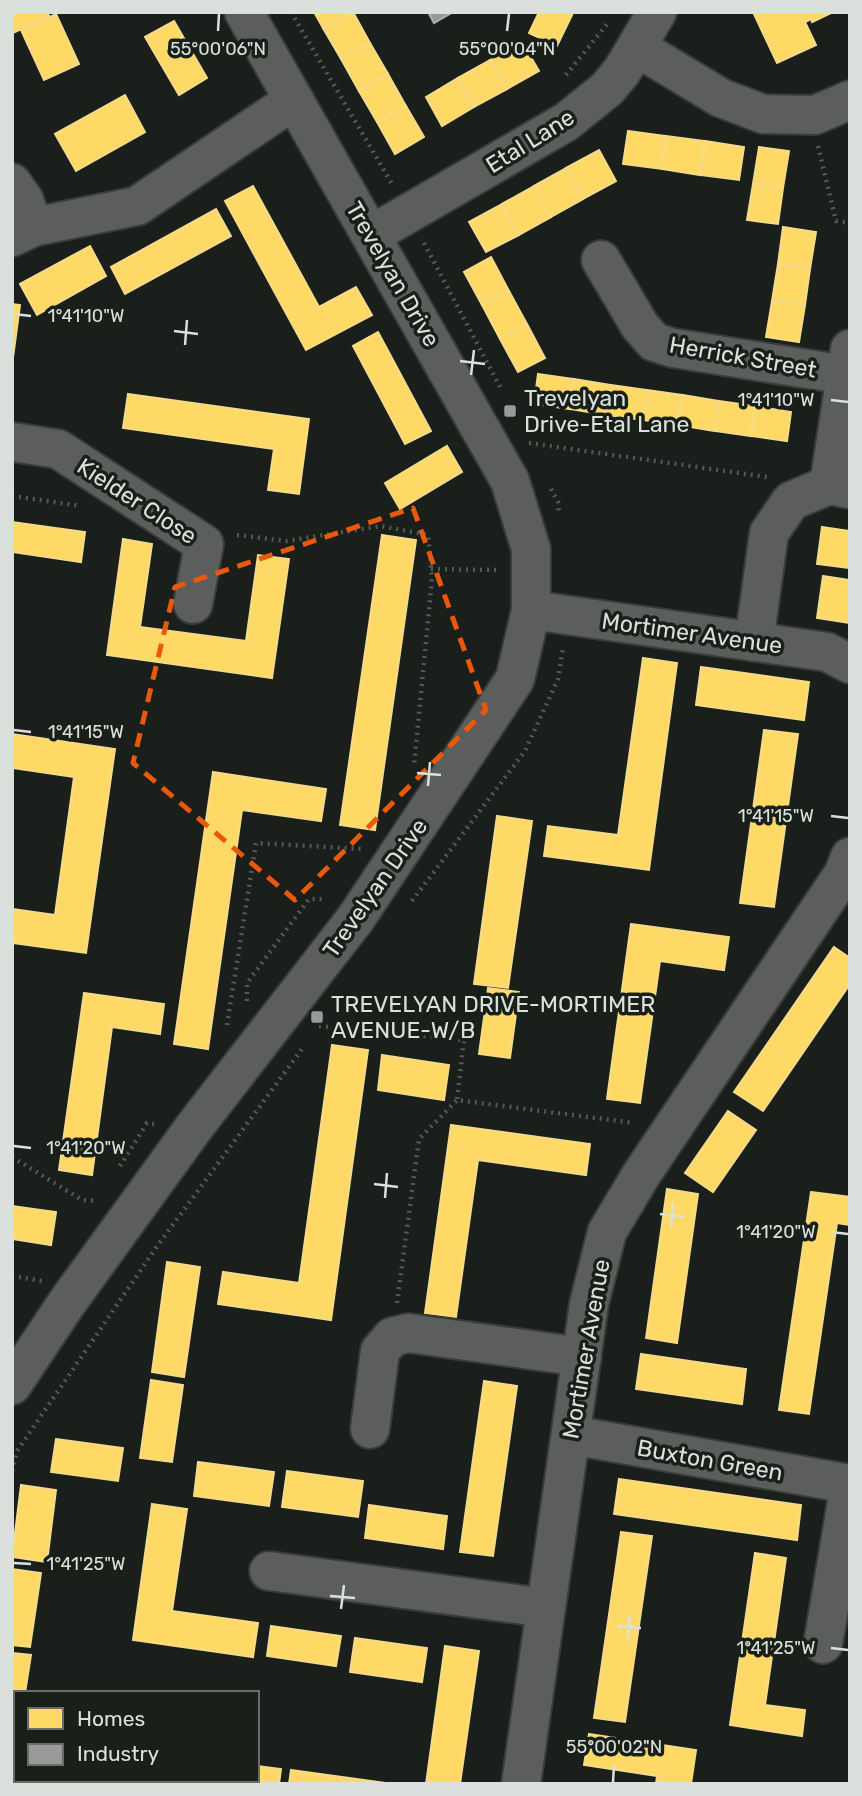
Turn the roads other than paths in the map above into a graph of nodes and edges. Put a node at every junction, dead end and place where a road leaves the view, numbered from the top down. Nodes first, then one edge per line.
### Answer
1 (244, 12) edge
2 (657, 12) edge
3 (638, 48) junction
4 (294, 100) junction
5 (850, 100) edge
6 (12, 183) edge
7 (22, 232) edge
8 (371, 235) junction
9 (601, 260) dead end
10 (848, 362) edge
11 (12, 442) edge
12 (839, 487) edge
13 (193, 604) dead end
14 (531, 610) junction
15 (754, 642) junction
16 (850, 664) edge
17 (848, 868) edge
18 (582, 1357) junction
19 (16, 1370) edge
20 (370, 1429) dead end
21 (571, 1435) junction
22 (850, 1484) edge
23 (269, 1571) dead end
24 (546, 1608) junction
25 (823, 1644) dead end
26 (520, 1784) edge

1 - 4 street, Trevelyan Drive
2 - 3 street, Etal Lane
3 - 5 street
3 - 8 street, Etal Lane
4 - 7 street
4 - 8 street, Trevelyan Drive
6 - 7 street
8 - 14 street, Trevelyan Drive
9 - 10 street, Herrick Street
10 - 12 street, Herrick Street
11 - 13 street, Kielder Close
12 - 15 street, Herrick Street
14 - 15 street, Mortimer Avenue
14 - 19 street, Trevelyan Drive
15 - 16 street, Mortimer Avenue
17 - 18 street, Mortimer Avenue
18 - 20 street
18 - 21 street, Mortimer Avenue
21 - 22 street, Buxton Green
21 - 24 street, Mortimer Avenue
22 - 25 street
23 - 24 street
24 - 26 street, Mortimer Avenue

